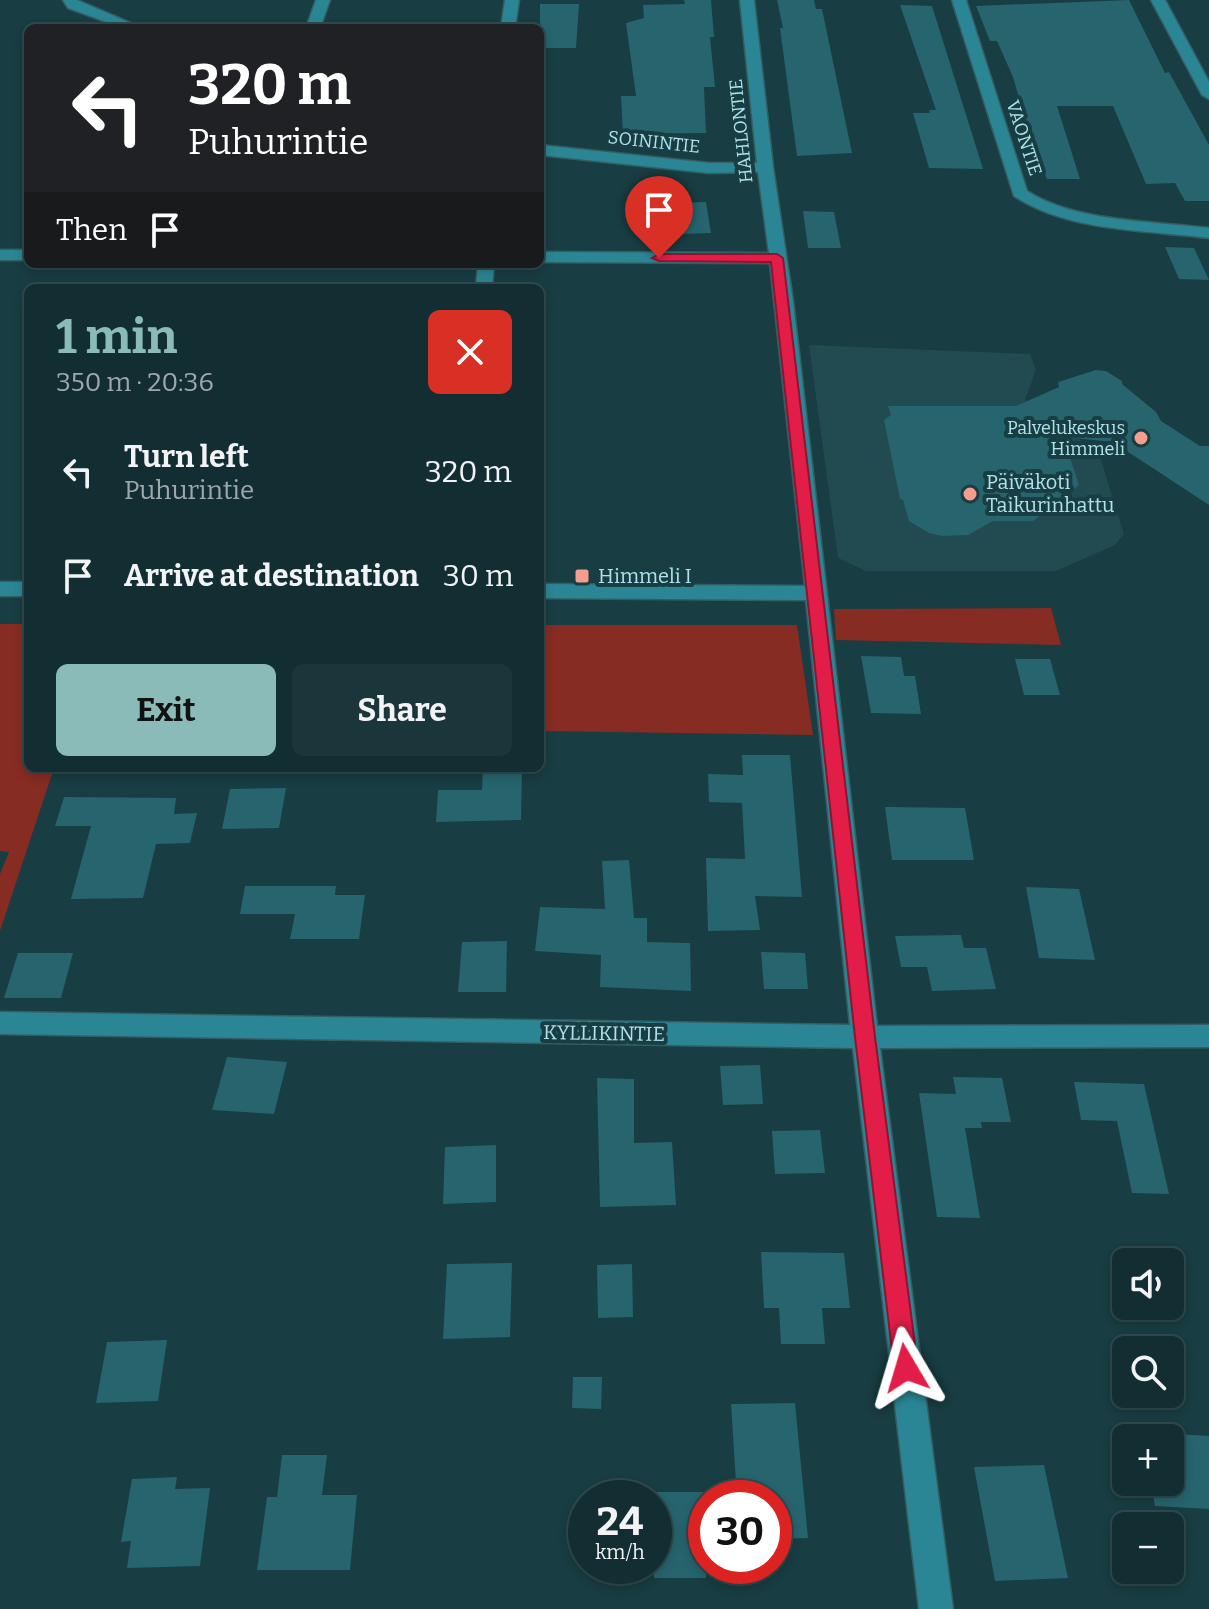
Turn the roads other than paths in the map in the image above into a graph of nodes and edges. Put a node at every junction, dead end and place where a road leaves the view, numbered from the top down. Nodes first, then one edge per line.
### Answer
1 (70, 0) edge
2 (323, 0) edge
3 (512, 0) edge
4 (747, 0) edge
5 (959, 0) edge
6 (1158, 0) edge
7 (124, 24) edge
8 (314, 24) edge
9 (509, 24) edge
10 (1209, 95) edge
11 (544, 150) edge
12 (765, 167) junction
13 (1209, 233) edge
14 (0, 255) edge
15 (24, 255) edge
16 (544, 257) edge
17 (777, 258) junction
18 (0, 589) edge
19 (24, 589) edge
20 (544, 591) edge
21 (816, 593) junction
22 (0, 1023) edge
23 (1209, 1036) edge
24 (865, 1037) junction
25 (936, 1609) edge

1 - 7 street
2 - 8 street
3 - 9 street
4 - 12 street, HAHLONTIE
5 - 13 street, VAONTIE
6 - 10 street
11 - 12 street, SOININTIE
12 - 17 street, HAHLONTIE
14 - 15 street
16 - 17 street
17 - 21 street, HAHLONTIE
18 - 19 street
20 - 21 street
21 - 24 street, HAHLONTIE
22 - 24 street, KYLLIKINTIE
23 - 24 street, KYLLIKINTIE
24 - 25 street, HAHLONTIE

